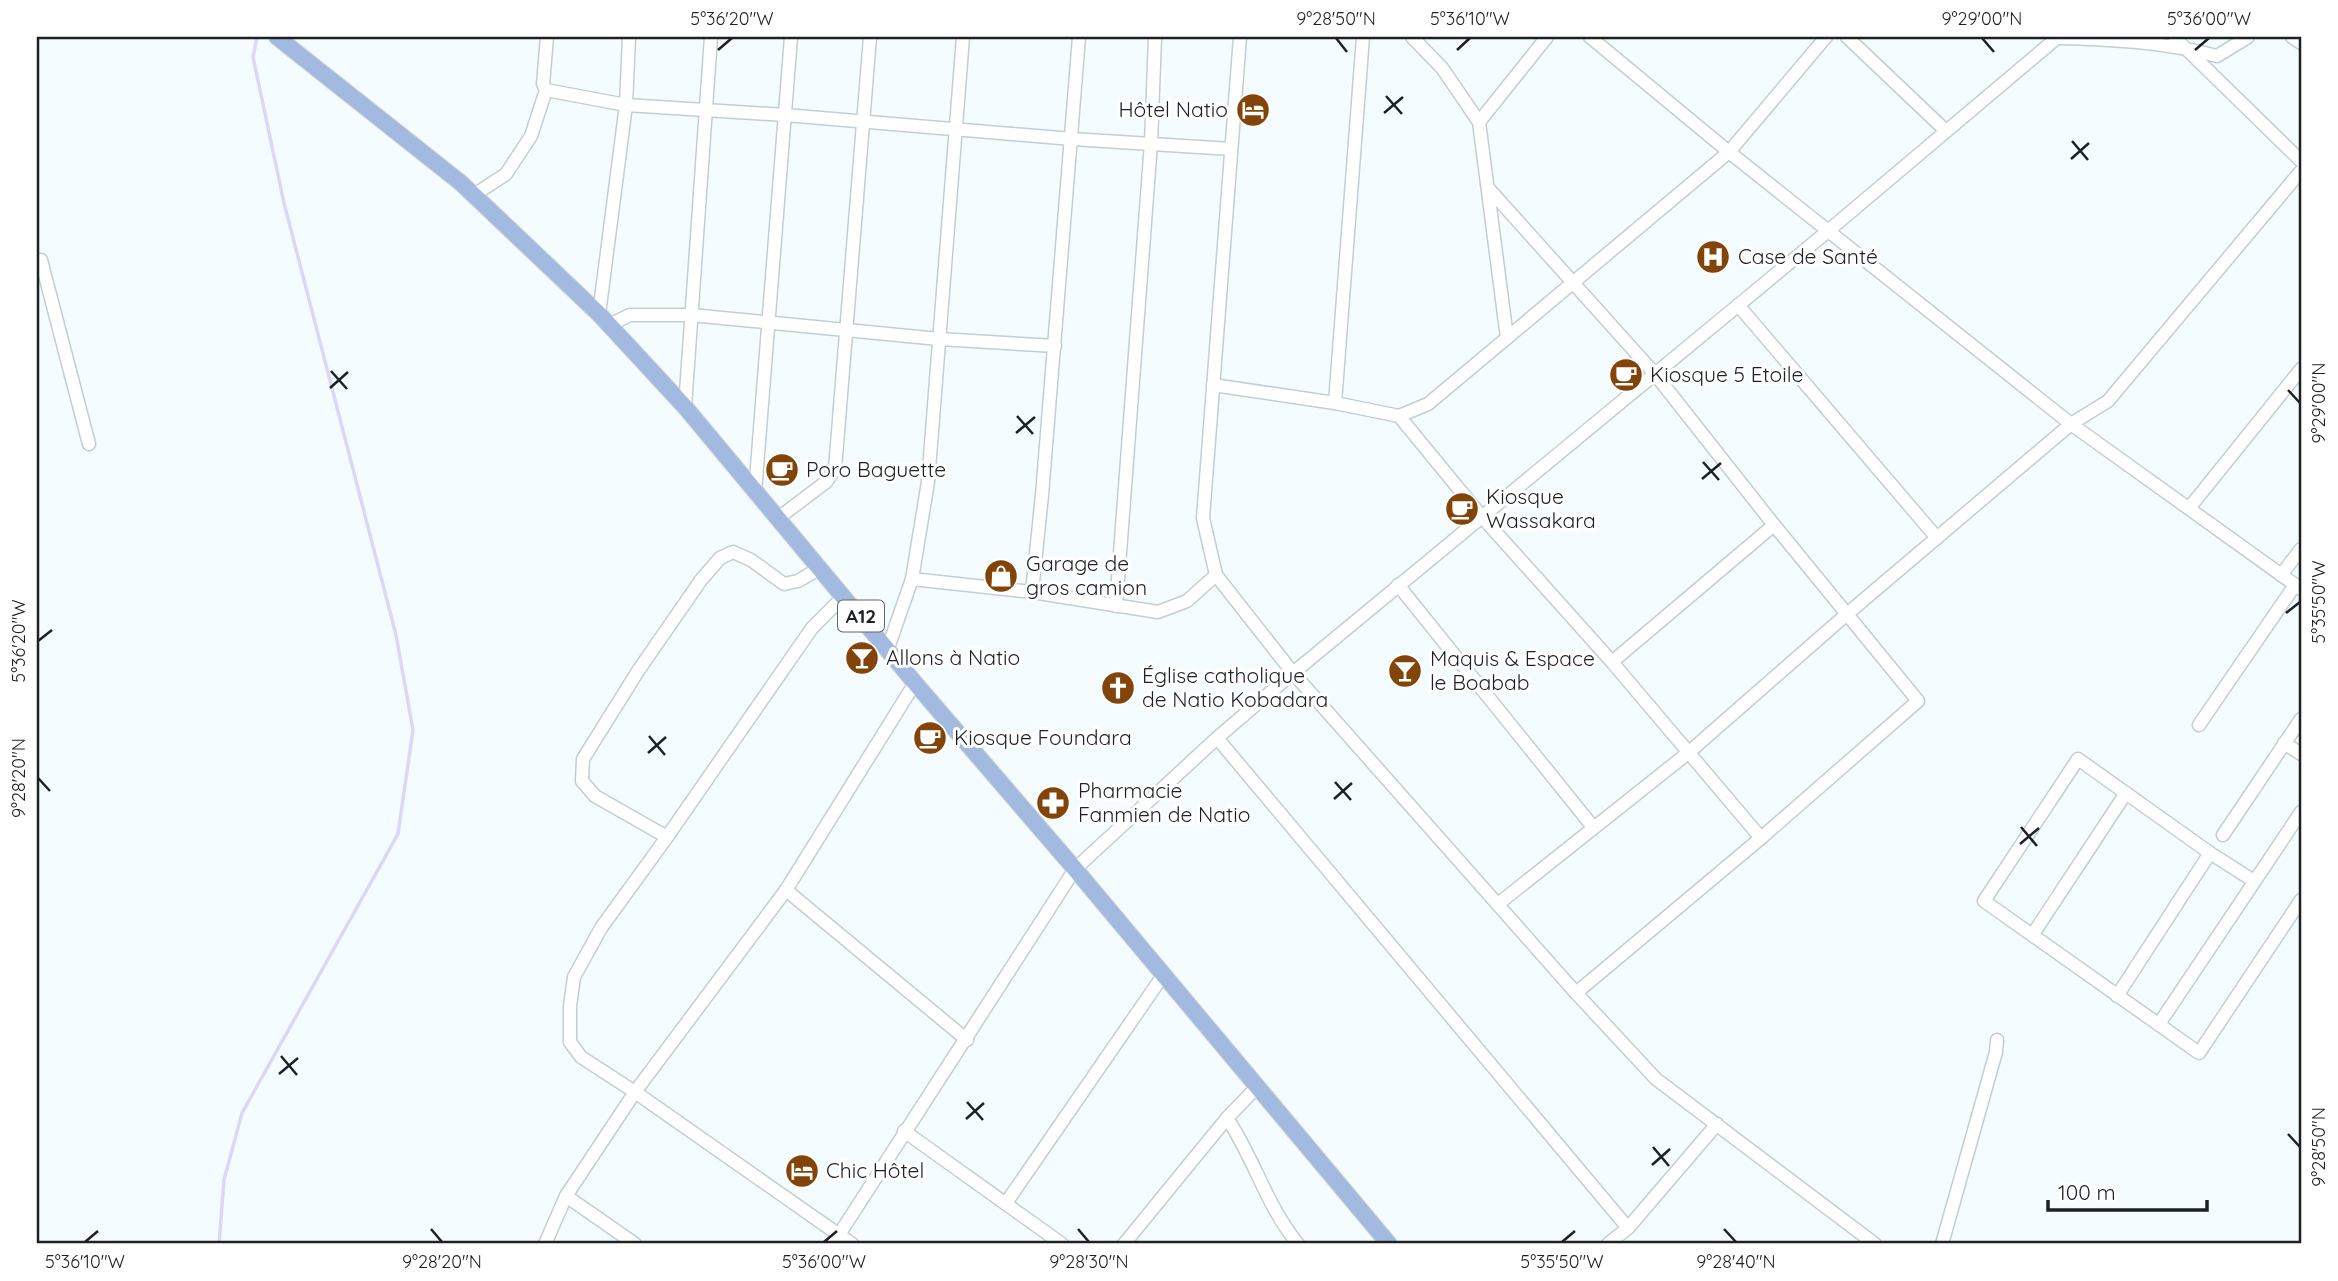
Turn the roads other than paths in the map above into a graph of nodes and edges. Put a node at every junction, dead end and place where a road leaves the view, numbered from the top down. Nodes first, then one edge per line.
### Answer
1 (547, 37) edge
2 (629, 37) edge
3 (711, 37) edge
4 (790, 37) edge
5 (870, 37) edge
6 (963, 37) edge
7 (1079, 37) edge
8 (1156, 37) edge
9 (1240, 37) edge
10 (1363, 37) edge
11 (1412, 37) edge
12 (1547, 37) edge
13 (1590, 37) edge
14 (1826, 37) edge
15 (1847, 37) edge
16 (2057, 37) edge
17 (2174, 37) edge
18 (2248, 37) edge
19 (2292, 37) edge
20 (279, 38) edge
21 (2301, 43) edge
22 (2186, 47) junction
23 (545, 90) junction
24 (626, 105) junction
25 (706, 111) junction
26 (785, 114) junction
27 (865, 122) junction
28 (1479, 122) junction
29 (956, 128) junction
30 (1946, 131) junction
31 (1072, 139) junction
32 (1151, 144) junction
33 (1231, 149) junction
34 (1729, 152) junction
35 (2301, 161) edge
36 (2301, 171) edge
37 (1488, 188) junction
38 (474, 195) junction
39 (1828, 231) junction
40 (37, 260) edge
41 (1573, 283) junction
42 (1738, 305) junction
43 (691, 315) junction
44 (604, 319) junction
45 (768, 324) junction
46 (847, 329) junction
47 (1507, 338) junction
48 (940, 339) junction
49 (1055, 346) junction
50 (2301, 369) edge
51 (1656, 374) junction
52 (1213, 385) junction
53 (1335, 403) junction
54 (685, 407) junction
55 (1399, 416) junction
56 (2071, 424) junction
57 (89, 444) dead end
58 (755, 492) junction
59 (2190, 507) junction
60 (1482, 517) junction
61 (777, 519) junction
62 (1774, 525) junction
63 (1937, 538) junction
64 (2301, 549) edge
65 (820, 568) junction
66 (1216, 575) junction
67 (2281, 575) junction
68 (912, 579) junction
69 (1398, 585) junction
70 (2298, 587) edge
71 (1032, 592) junction
72 (844, 596) junction
73 (1116, 606) junction
74 (1847, 614) junction
75 (888, 648) junction
76 (1612, 662) junction
77 (1293, 673) junction
78 (915, 683) junction
79 (2301, 719) edge
80 (2199, 725) dead end
81 (1217, 738) junction
82 (2284, 743) junction
83 (1688, 753) junction
84 (2301, 754) edge
85 (2126, 793) junction
86 (2301, 812) edge
87 (1593, 827) junction
88 (2223, 835) dead end
89 (667, 837) junction
90 (1761, 838) junction
91 (2210, 853) junction
92 (1075, 869) junction
93 (2254, 881) junction
94 (786, 890) junction
95 (2301, 900) edge
96 (1498, 904) junction
97 (2033, 934) junction
98 (1164, 974) junction
99 (1576, 993) junction
100 (2117, 996) junction
101 (2160, 1024) junction
102 (967, 1040) junction
103 (1997, 1040) dead end
104 (1258, 1087) junction
105 (635, 1092) junction
106 (1227, 1118) junction
107 (1717, 1125) junction
108 (904, 1131) junction
109 (566, 1196) junction
110 (1006, 1203) junction
111 (1628, 1228) junction
112 (836, 1240) edge
113 (545, 1244) edge
114 (635, 1244) edge
115 (852, 1244) edge
116 (1062, 1244) edge
117 (1124, 1244) edge
118 (1298, 1244) edge
119 (1389, 1244) edge
120 (1608, 1244) edge
121 (1875, 1244) edge
122 (1942, 1244) edge

1 - 23 street
2 - 24 street
3 - 25 street
4 - 26 street
5 - 27 street
6 - 29 street
7 - 31 street
8 - 32 street
9 - 33 street
10 - 53 street
11 - 28 street
12 - 28 street
13 - 34 street
14 - 34 street
15 - 30 street
16 - 22 street
16 - 30 street
17 - 22 street
18 - 22 street
19 - 21 street
20 - 38 main road, A12
22 - 35 street
23 - 24 street
23 - 38 street
24 - 25 street
24 - 44 street
25 - 26 street
25 - 43 street
26 - 27 street
26 - 45 street
27 - 29 street
27 - 46 street
28 - 37 street
29 - 31 street
29 - 48 street
30 - 39 street
31 - 32 street
31 - 49 street
32 - 33 street
32 - 73 street
33 - 52 street
34 - 39 street
34 - 41 street
36 - 56 street
37 - 41 street
37 - 47 street
38 - 44 main road, A12
39 - 42 street
39 - 56 street
40 - 57 street
41 - 47 street
41 - 51 street
42 - 51 street
42 - 63 street
43 - 44 street
43 - 45 street
43 - 54 street
44 - 54 main road, A12
45 - 46 street
45 - 58 street
46 - 48 street
46 - 61 street
47 - 55 street
48 - 49 street
48 - 68 street
49 - 71 street
50 - 59 street
51 - 60 street
51 - 62 street
52 - 53 street
52 - 66 street
53 - 55 street
54 - 58 main road, A12
55 - 60 street
56 - 59 street
56 - 63 street
58 - 61 main road, A12
59 - 67 street
60 - 69 street
60 - 76 street
61 - 65 main road, A12
62 - 74 street
62 - 76 street
63 - 74 street
64 - 67 street
65 - 72 main road, A12
65 - 89 street
66 - 73 street
66 - 77 street
67 - 70 street
68 - 71 street
68 - 75 street
69 - 77 street
69 - 87 street
70 - 80 street
71 - 73 street
72 - 75 main road, A12
72 - 89 street
74 - 83 street
74 - 90 street
75 - 78 main road, A12
76 - 83 street
77 - 81 street
77 - 96 street
78 - 92 main road, A12
78 - 94 street
79 - 82 street
81 - 92 street
81 - 111 street
82 - 84 street
82 - 88 street
83 - 87 street
83 - 90 street
85 - 91 street
85 - 97 street
85 - 97 street
86 - 93 street
87 - 96 street
89 - 105 street
90 - 99 street
91 - 93 street
91 - 100 street
92 - 98 main road, A12
92 - 102 street
93 - 101 street
94 - 102 street
94 - 105 street
95 - 101 street
96 - 99 street
97 - 100 street
98 - 104 main road, A12
98 - 110 street
99 - 107 street
100 - 101 street
102 - 108 street
103 - 122 street
104 - 106 street
104 - 119 main road, A12
105 - 109 street
105 - 112 street
106 - 117 street
106 - 118 street
107 - 111 street
107 - 121 street
108 - 110 street
108 - 112 street
109 - 113 street
109 - 114 street
110 - 116 street
111 - 120 street
112 - 115 street

